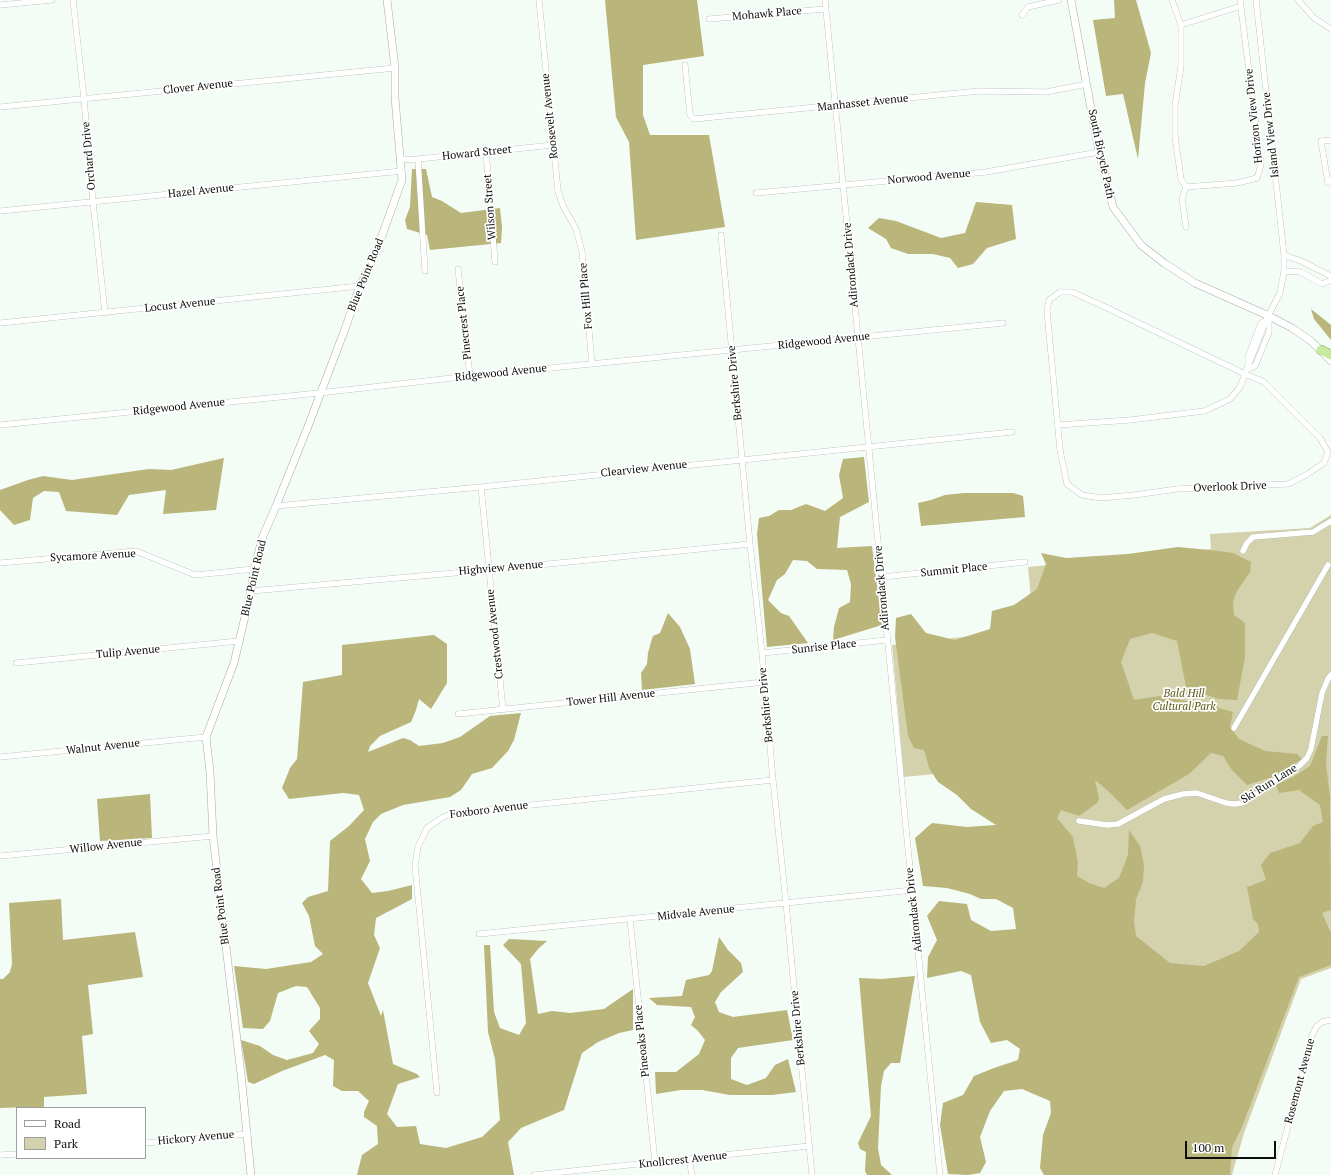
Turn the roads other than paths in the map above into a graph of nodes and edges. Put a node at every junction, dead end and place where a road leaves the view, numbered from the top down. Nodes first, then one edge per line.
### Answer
1 (52, 0) edge
2 (73, 0) edge
3 (387, 0) edge
4 (539, 0) edge
5 (825, 0) edge
6 (1059, 0) edge
7 (1071, 0) edge
8 (1172, 0) edge
9 (1256, 0) edge
10 (1301, 1) edge
11 (1240, 3) edge
12 (0, 5) edge
13 (825, 9) junction
14 (1022, 15) dead end
15 (710, 19) dead end
16 (1181, 25) junction
17 (1331, 29) edge
18 (685, 65) dead end
19 (395, 68) junction
20 (1087, 84) junction
21 (84, 99) junction
22 (835, 106) junction
23 (0, 107) edge
24 (1331, 140) edge
25 (553, 145) junction
26 (486, 151) junction
27 (1099, 152) junction
28 (418, 159) junction
29 (401, 160) junction
30 (402, 171) junction
31 (1331, 180) edge
32 (844, 185) junction
33 (1186, 187) junction
34 (756, 193) dead end
35 (93, 202) junction
36 (0, 211) edge
37 (1186, 227) dead end
38 (576, 229) joint
39 (721, 235) dead end
40 (1284, 255) junction
41 (495, 262) dead end
42 (458, 269) dead end
43 (424, 271) dead end
44 (1284, 271) junction
45 (1331, 276) edge
46 (1331, 280) edge
47 (360, 286) junction
48 (105, 312) junction
49 (1265, 320) junction
50 (0, 323) edge
51 (1003, 323) dead end
52 (858, 338) junction
53 (732, 350) junction
54 (1321, 350) junction
55 (1331, 355) edge
56 (1331, 361) edge
57 (592, 364) junction
58 (1246, 372) junction
59 (470, 376) junction
60 (320, 393) junction
61 (0, 425) edge
62 (1058, 425) junction
63 (1012, 432) dead end
64 (869, 446) junction
65 (742, 459) junction
66 (480, 487) junction
67 (276, 506) junction
68 (1331, 521) edge
69 (750, 544) junction
70 (1244, 551) dead end
71 (1025, 562) dead end
72 (0, 563) edge
73 (1328, 566) dead end
74 (254, 569) junction
75 (488, 570) junction
76 (882, 577) junction
77 (251, 591) junction
78 (887, 640) junction
79 (240, 641) junction
80 (762, 653) junction
81 (16, 663) dead end
82 (1331, 675) edge
83 (764, 682) junction
84 (503, 710) junction
85 (458, 714) dead end
86 (1234, 728) dead end
87 (206, 737) junction
88 (0, 757) edge
89 (773, 780) junction
90 (1079, 821) dead end
91 (212, 836) junction
92 (0, 856) edge
93 (912, 890) junction
94 (786, 904) junction
95 (630, 919) junction
96 (479, 934) dead end
97 (1331, 1020) edge
98 (437, 1093) dead end
99 (248, 1134) junction
100 (146, 1143) edge
101 (809, 1146) junction
102 (16, 1154) edge
103 (0, 1155) edge
104 (690, 1159) junction
105 (655, 1162) junction
106 (251, 1175) edge
107 (534, 1175) edge
108 (692, 1175) edge
109 (812, 1175) edge
110 (940, 1175) edge
111 (1276, 1175) edge

1 - 12 street
2 - 21 street, Orchard Drive
3 - 19 street, Blue Point Road
4 - 25 street, Roosevelt Avenue
5 - 13 street, Adirondack Drive
6 - 14 street
7 - 20 street, South Bicycle Path
8 - 16 street
9 - 40 street, Island View Drive
10 - 17 street
11 - 16 street, Horizon View Drive
11 - 33 street, Horizon View Drive
13 - 15 street, Mohawk Place
13 - 22 street, Adirondack Drive
16 - 33 street
18 - 22 street, Manhasset Avenue
19 - 21 street, Clover Avenue
19 - 29 street, Blue Point Road
20 - 22 street, Manhasset Avenue
20 - 27 street, South Bicycle Path
21 - 23 street, Clover Avenue
21 - 35 street, Orchard Drive
22 - 32 street, Adirondack Drive
24 - 31 street
25 - 26 street, Howard Street
25 - 38 street, Roosevelt Avenue
26 - 28 street, Howard Street
26 - 41 street, Wilson Street
27 - 32 street, Norwood Avenue
27 - 49 street, South Bicycle Path
28 - 29 street, Howard Street
28 - 43 street
29 - 30 street, Blue Point Road
30 - 35 street, Hazel Avenue
30 - 47 street, Blue Point Road
32 - 34 street, Norwood Avenue
32 - 52 street, Adirondack Drive
33 - 37 street
35 - 36 street, Hazel Avenue
35 - 48 street, Orchard Drive
38 - 57 street, Fox Hill Place
39 - 53 street, Berkshire Drive
40 - 44 street, Island View Drive
40 - 45 street
42 - 59 street, Pinecrest Place
44 - 46 street
44 - 49 street
47 - 48 street, Locust Avenue
47 - 60 street, Blue Point Road
48 - 50 street, Locust Avenue
49 - 54 street, South Bicycle Path
49 - 58 street
49 - 58 street
51 - 52 street, Ridgewood Avenue
52 - 53 street, Ridgewood Avenue
52 - 64 street, Adirondack Drive
53 - 57 street, Ridgewood Avenue
53 - 65 street, Berkshire Drive
54 - 55 highway
54 - 56 street, South Bicycle Path
57 - 59 street, Ridgewood Avenue
58 - 62 street
58 - 62 street, Overlook Drive
58 - 62 street, Overlook Drive
59 - 60 street, Ridgewood Avenue
60 - 61 street, Ridgewood Avenue
60 - 67 street, Blue Point Road
63 - 64 street, Clearview Avenue
64 - 65 street, Clearview Avenue
64 - 76 street, Adirondack Drive
65 - 66 street, Clearview Avenue
65 - 69 street, Berkshire Drive
66 - 67 street, Clearview Avenue
66 - 75 street, Crestwood Avenue
67 - 74 street, Blue Point Road
68 - 70 street
69 - 75 street, Highview Avenue
69 - 80 street, Berkshire Drive
71 - 76 street, Summit Place
72 - 74 street, Sycamore Avenue
73 - 86 street
74 - 77 street, Blue Point Road
75 - 77 street, Highview Avenue
75 - 84 street, Crestwood Avenue
76 - 78 street, Adirondack Drive
77 - 79 street, Blue Point Road
78 - 80 street, Sunrise Place
78 - 93 street, Adirondack Drive
79 - 81 street, Tulip Avenue
79 - 87 street, Blue Point Road
80 - 83 street, Berkshire Drive
82 - 90 street, Ski Run Lane
83 - 84 street, Tower Hill Avenue
83 - 89 street, Berkshire Drive
84 - 85 street, Tower Hill Avenue
87 - 88 street, Walnut Avenue
87 - 91 street, Blue Point Road
89 - 94 street, Berkshire Drive
89 - 98 street, Foxboro Avenue
91 - 92 street, Willow Avenue
91 - 99 street, Blue Point Road
93 - 94 street, Midvale Avenue
93 - 110 street, Adirondack Drive
94 - 95 street, Midvale Avenue
94 - 101 street, Berkshire Drive
95 - 96 street, Midvale Avenue
95 - 105 street, Pineoaks Place
97 - 111 street, Rosemont Avenue
99 - 100 street, Hickory Avenue
99 - 106 street, Blue Point Road
101 - 104 street, Knollcrest Avenue
101 - 109 street, Berkshire Drive
102 - 103 street
104 - 105 street, Knollcrest Avenue
104 - 108 street
105 - 107 street, Knollcrest Avenue

